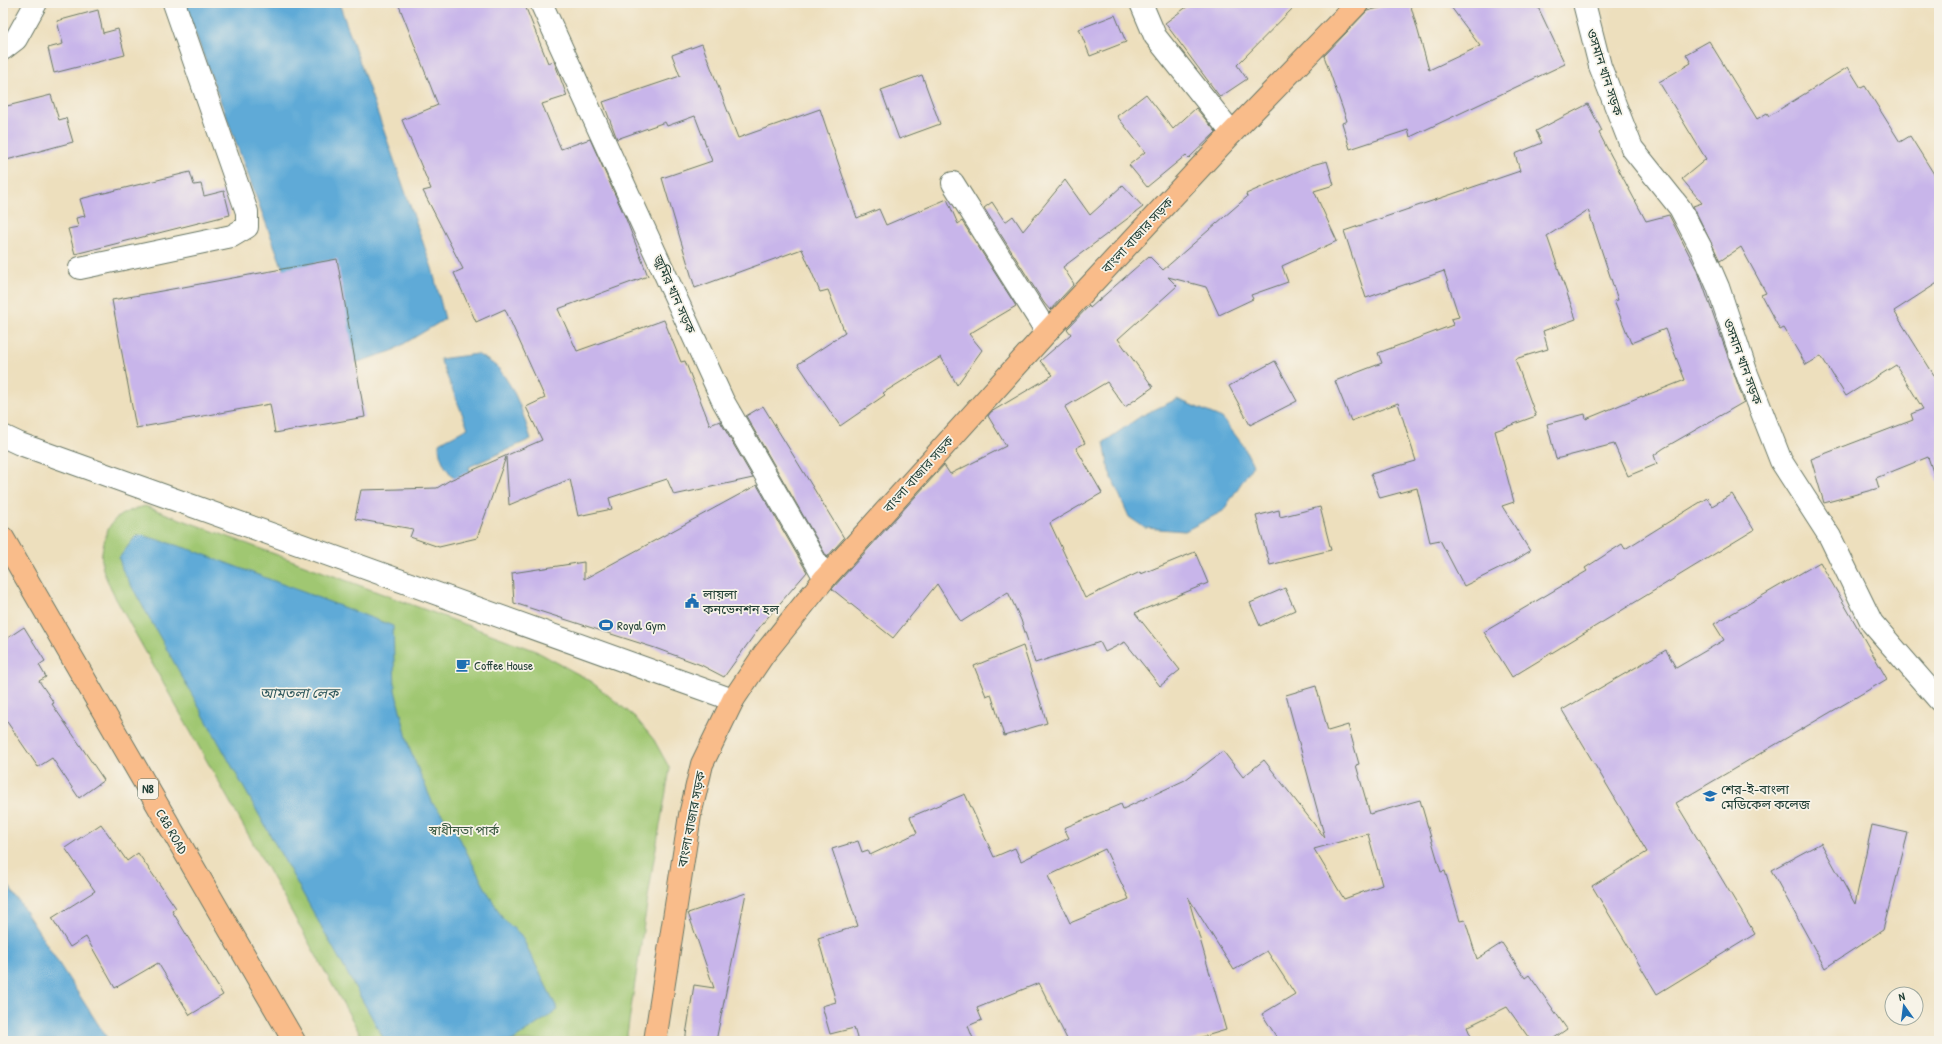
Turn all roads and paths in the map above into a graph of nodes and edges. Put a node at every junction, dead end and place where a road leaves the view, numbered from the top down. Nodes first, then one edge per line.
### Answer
1 (36, 3) edge
2 (174, 3) edge
3 (541, 3) edge
4 (1141, 3) edge
5 (1358, 3) edge
6 (1584, 3) edge
7 (3, 48) edge
8 (1232, 133) junction
9 (953, 183) dead end
10 (80, 268) dead end
11 (1047, 332) junction
12 (3, 436) edge
13 (3, 538) edge
14 (825, 578) junction
15 (733, 700) junction
16 (1939, 700) edge
17 (294, 1041) edge
18 (655, 1041) edge

1 - 7 street
2 - 10 street
3 - 14 street, জুমির খান সড়ক
4 - 8 street
5 - 8 main road, বাংলা বাজার সড়ক
6 - 16 street, ওসমান খান সড়ক
8 - 11 main road, বাংলা বাজার সড়ক
9 - 11 street
11 - 14 main road, বাংলা বাজার সড়ক
12 - 15 street
13 - 17 main road, C&B ROAD / N8
14 - 15 main road, বাংলা বাজার সড়ক
15 - 18 main road, বাংলা বাজার সড়ক

